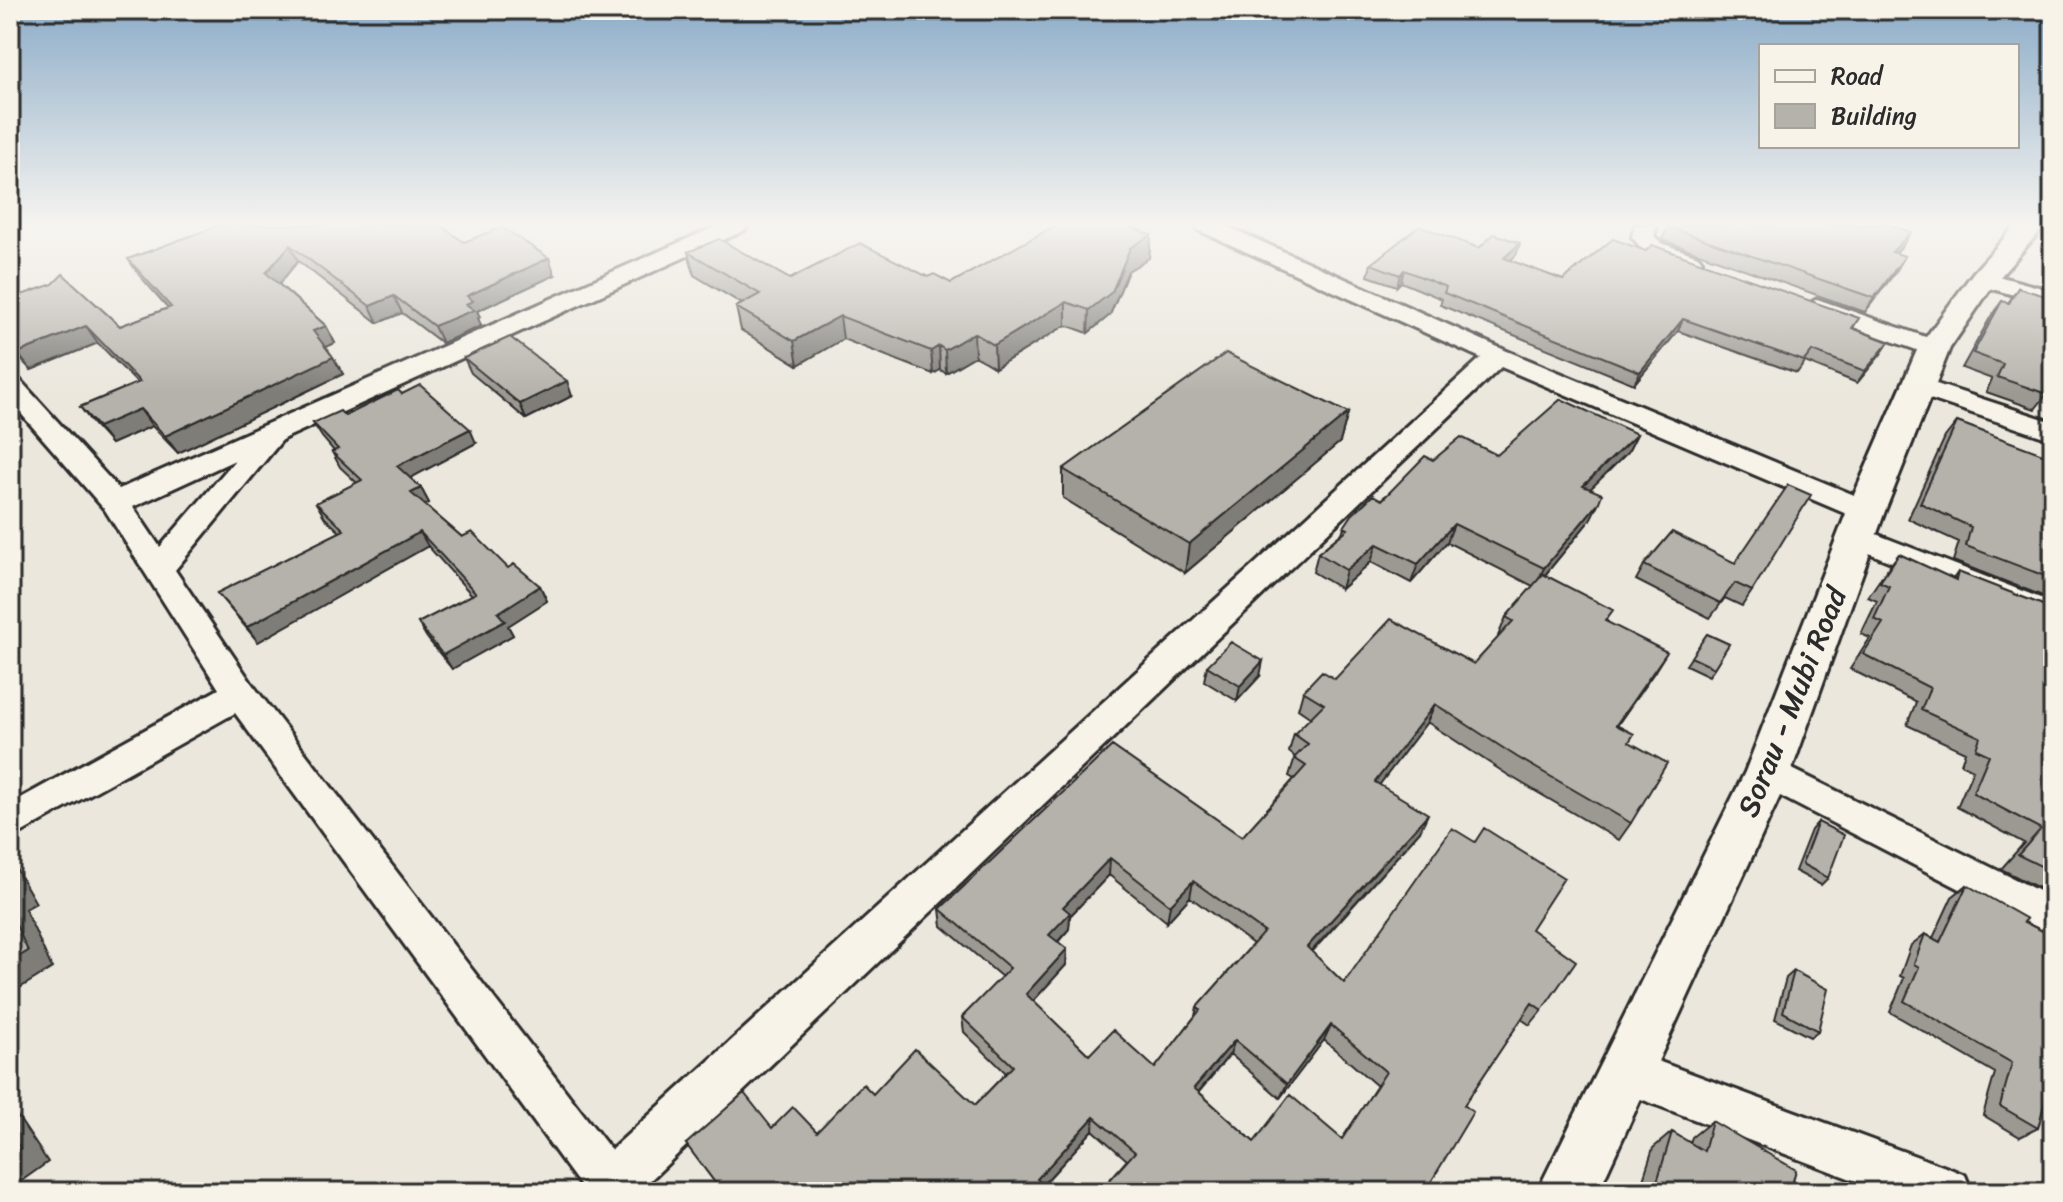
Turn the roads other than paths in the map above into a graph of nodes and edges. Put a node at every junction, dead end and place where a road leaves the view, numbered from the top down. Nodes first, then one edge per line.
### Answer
1 (612, 281) edge
2 (1331, 281) edge
3 (1982, 281) edge
4 (1990, 281) edge
5 (2053, 299) edge
6 (1801, 301) edge
7 (1498, 356) junction
8 (1926, 367) junction
9 (10, 385) edge
10 (277, 431) junction
11 (2053, 431) edge
12 (115, 503) junction
13 (1862, 524) junction
14 (158, 569) junction
15 (2053, 616) edge
16 (240, 694) junction
17 (1768, 772) junction
18 (10, 823) edge
19 (2053, 918) edge
20 (1625, 1071) junction
21 (611, 1189) edge
22 (1567, 1192) edge
23 (1948, 1192) edge

1 - 10 street
2 - 7 street
3 - 8 main road, Sorau - Mubi Road
4 - 5 street
6 - 8 street
7 - 13 street
7 - 21 street
8 - 11 street
8 - 13 main road, Sorau - Mubi Road
9 - 12 street
10 - 12 street
10 - 14 street
12 - 14 street
13 - 15 street
13 - 17 main road, Sorau - Mubi Road
14 - 16 street
16 - 18 street
16 - 21 street
17 - 19 street
17 - 20 main road, Sorau - Mubi Road
20 - 22 main road, Sorau - Mubi Road
20 - 23 street

